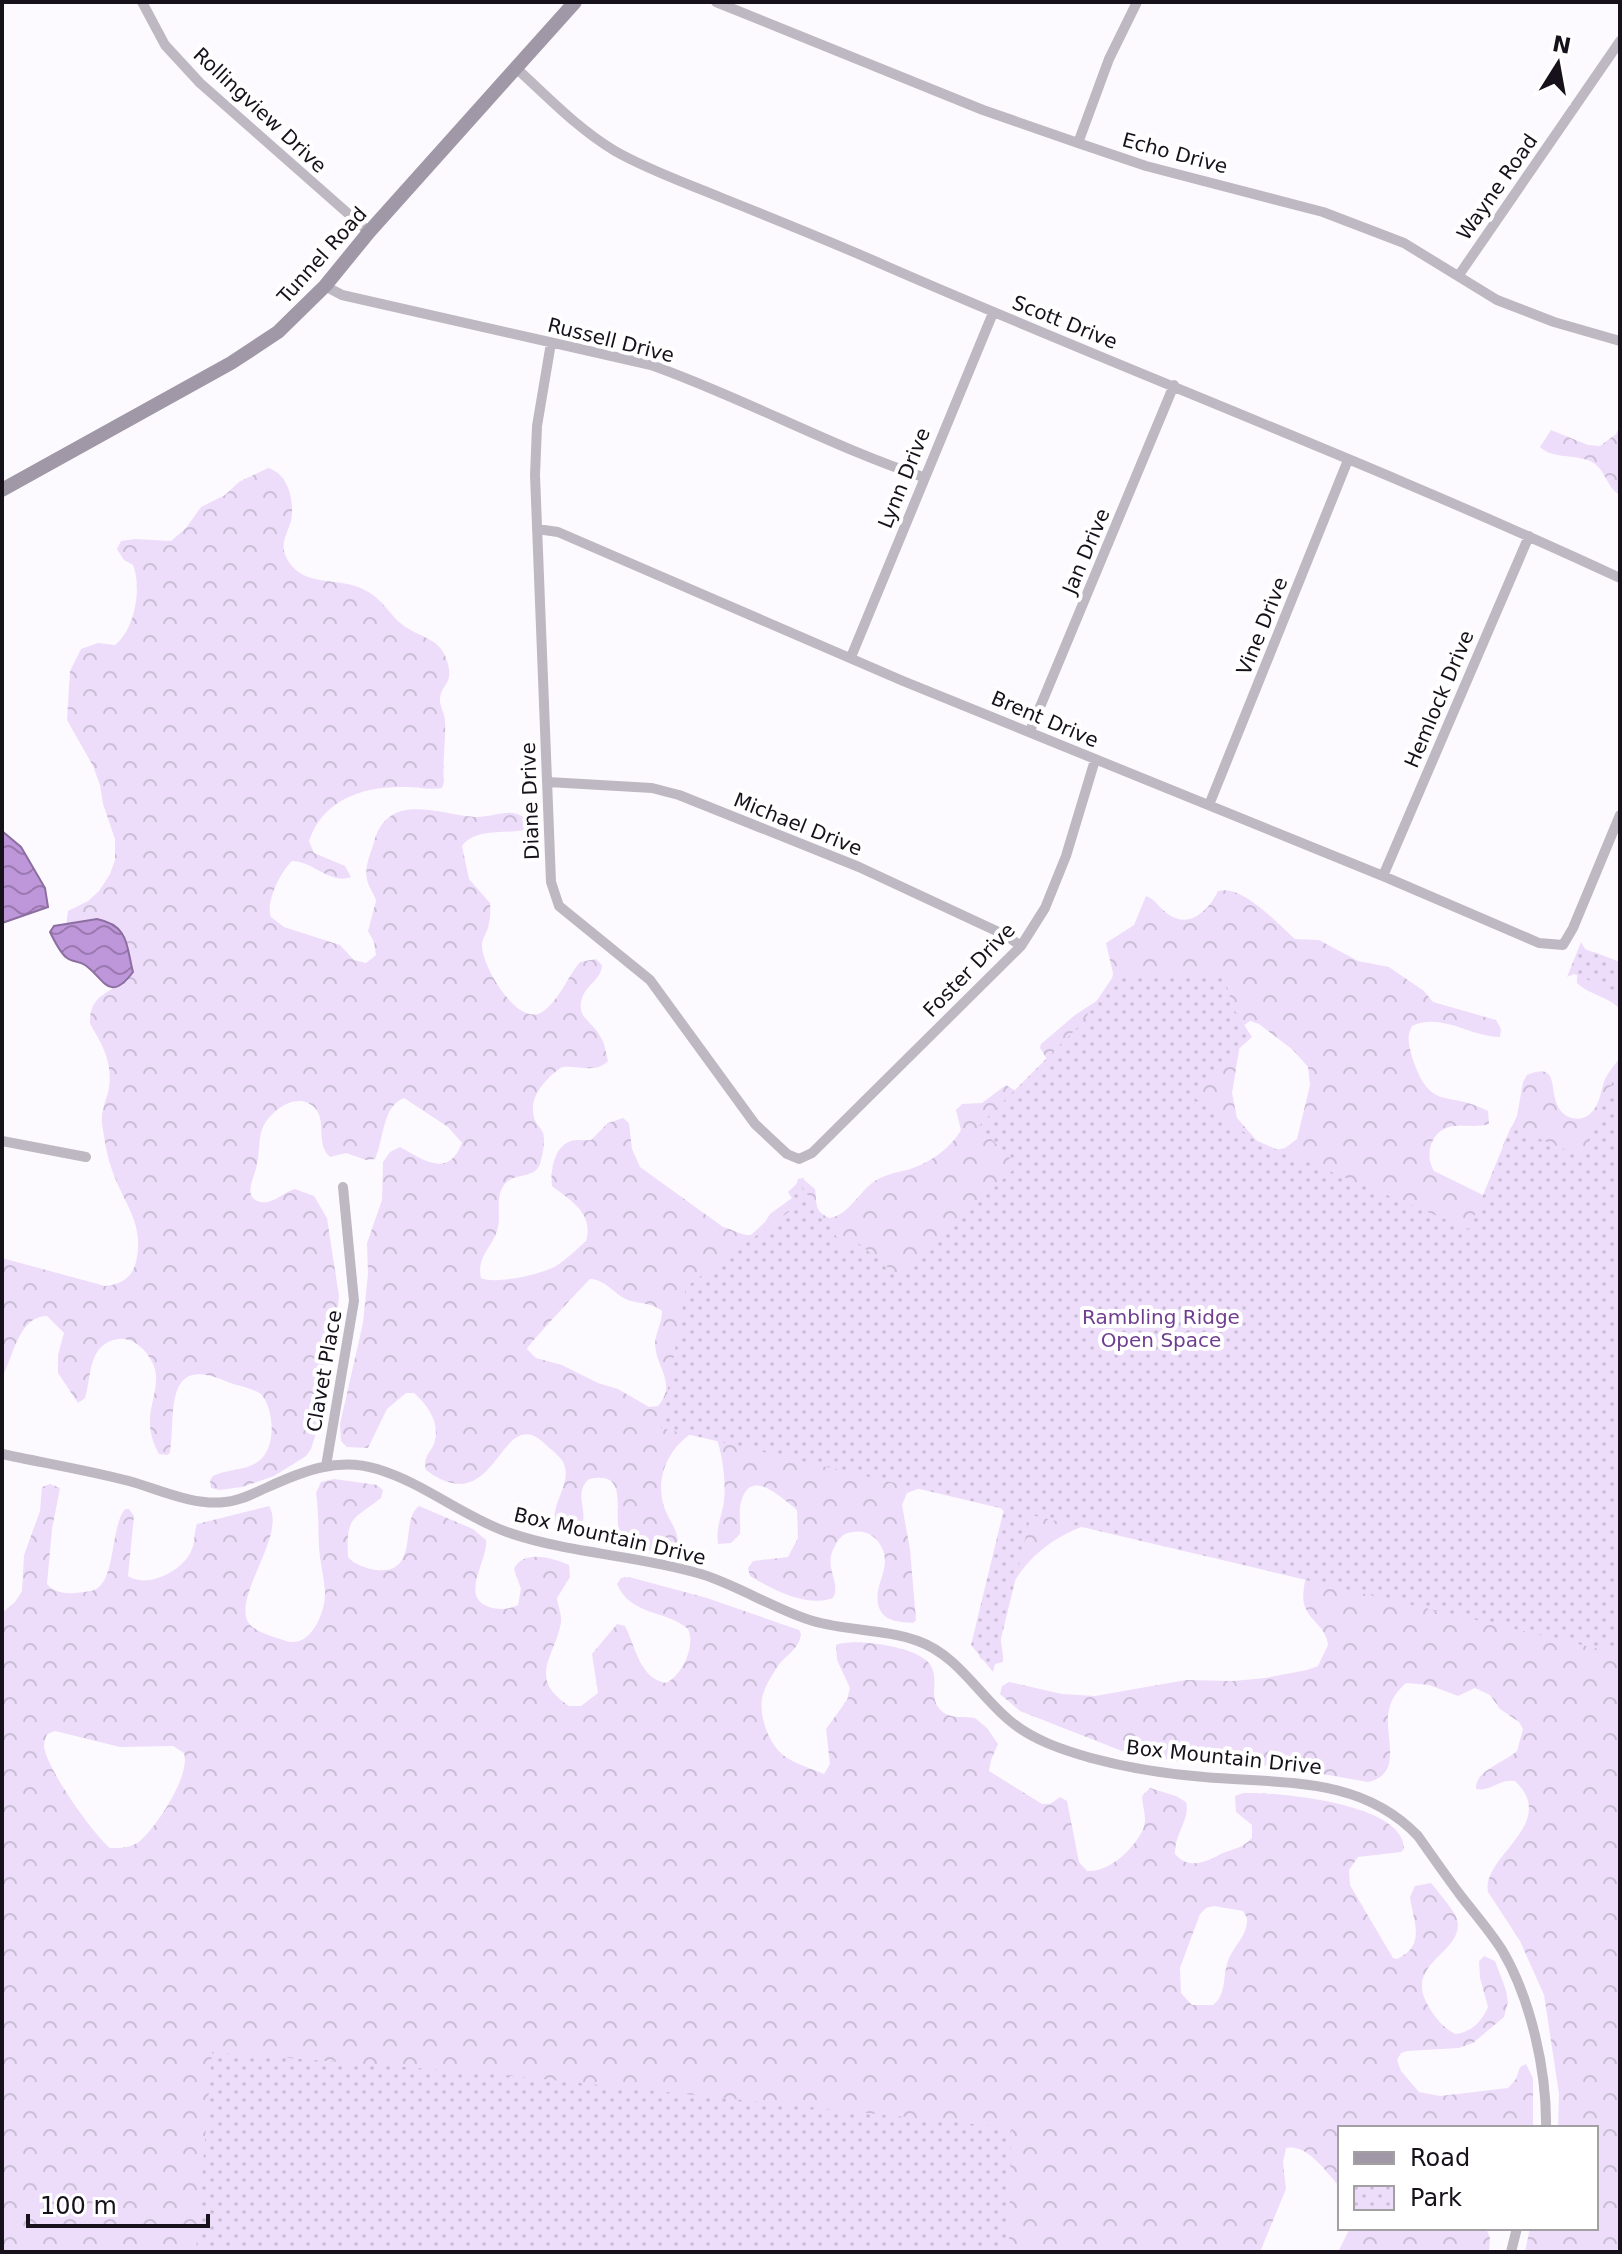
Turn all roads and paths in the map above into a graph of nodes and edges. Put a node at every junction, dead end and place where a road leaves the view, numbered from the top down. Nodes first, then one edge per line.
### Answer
1 (142, 2) edge
2 (575, 2) edge
3 (716, 2) edge
4 (1137, 2) edge
5 (1620, 41) edge
6 (516, 68) junction
7 (1078, 143) junction
8 (369, 232) junction
9 (1459, 275) junction
10 (325, 286) junction
11 (993, 313) junction
12 (1620, 341) edge
13 (551, 343) junction
14 (1174, 385) junction
15 (1348, 460) junction
16 (923, 477) junction
17 (2, 490) edge
18 (537, 529) junction
19 (1529, 536) junction
20 (1620, 578) edge
21 (851, 657) junction
22 (1030, 731) junction
23 (1095, 760) junction
24 (548, 782) junction
25 (1209, 805) junction
26 (1620, 815) edge
27 (1383, 876) junction
28 (1021, 946) junction
29 (2, 1141) edge
30 (86, 1157) dead end
31 (799, 1159) joint
32 (343, 1187) dead end
33 (2, 1454) edge
34 (326, 1466) junction
35 (1546, 2126) edge
36 (1516, 2230) edge
37 (1511, 2252) edge

1 - 8 street, Rollingview Drive
2 - 6 main road, Tunnel Road
3 - 7 street, Echo Drive
4 - 7 street
5 - 9 street, Wayne Road
6 - 8 main road, Tunnel Road
6 - 11 street, Scott Drive
7 - 9 street, Echo Drive
8 - 10 main road, Tunnel Road
9 - 12 street, Echo Drive
10 - 13 street, Russell Drive
10 - 17 main road, Tunnel Road
11 - 14 street, Scott Drive
11 - 16 street, Lynn Drive
13 - 16 street, Russell Drive
13 - 18 street, Diane Drive
14 - 15 street, Scott Drive
14 - 22 street, Jan Drive
15 - 19 street, Scott Drive
15 - 25 street, Vine Drive
16 - 21 street, Lynn Drive
18 - 21 street, Brent Drive
18 - 24 street, Diane Drive
19 - 20 street, Scott Drive
19 - 27 street, Hemlock Drive
21 - 22 street, Brent Drive
22 - 23 street, Brent Drive
23 - 25 street, Brent Drive
23 - 28 street, Foster Drive
24 - 28 street, Michael Drive
24 - 31 street, Diane Drive
25 - 27 street, Brent Drive
26 - 27 street, Brent Drive
28 - 31 street, Foster Drive
29 - 30 street
32 - 34 street, Clavet Place
33 - 34 street, Box Mountain Drive
34 - 35 street, Box Mountain Drive
36 - 37 street

